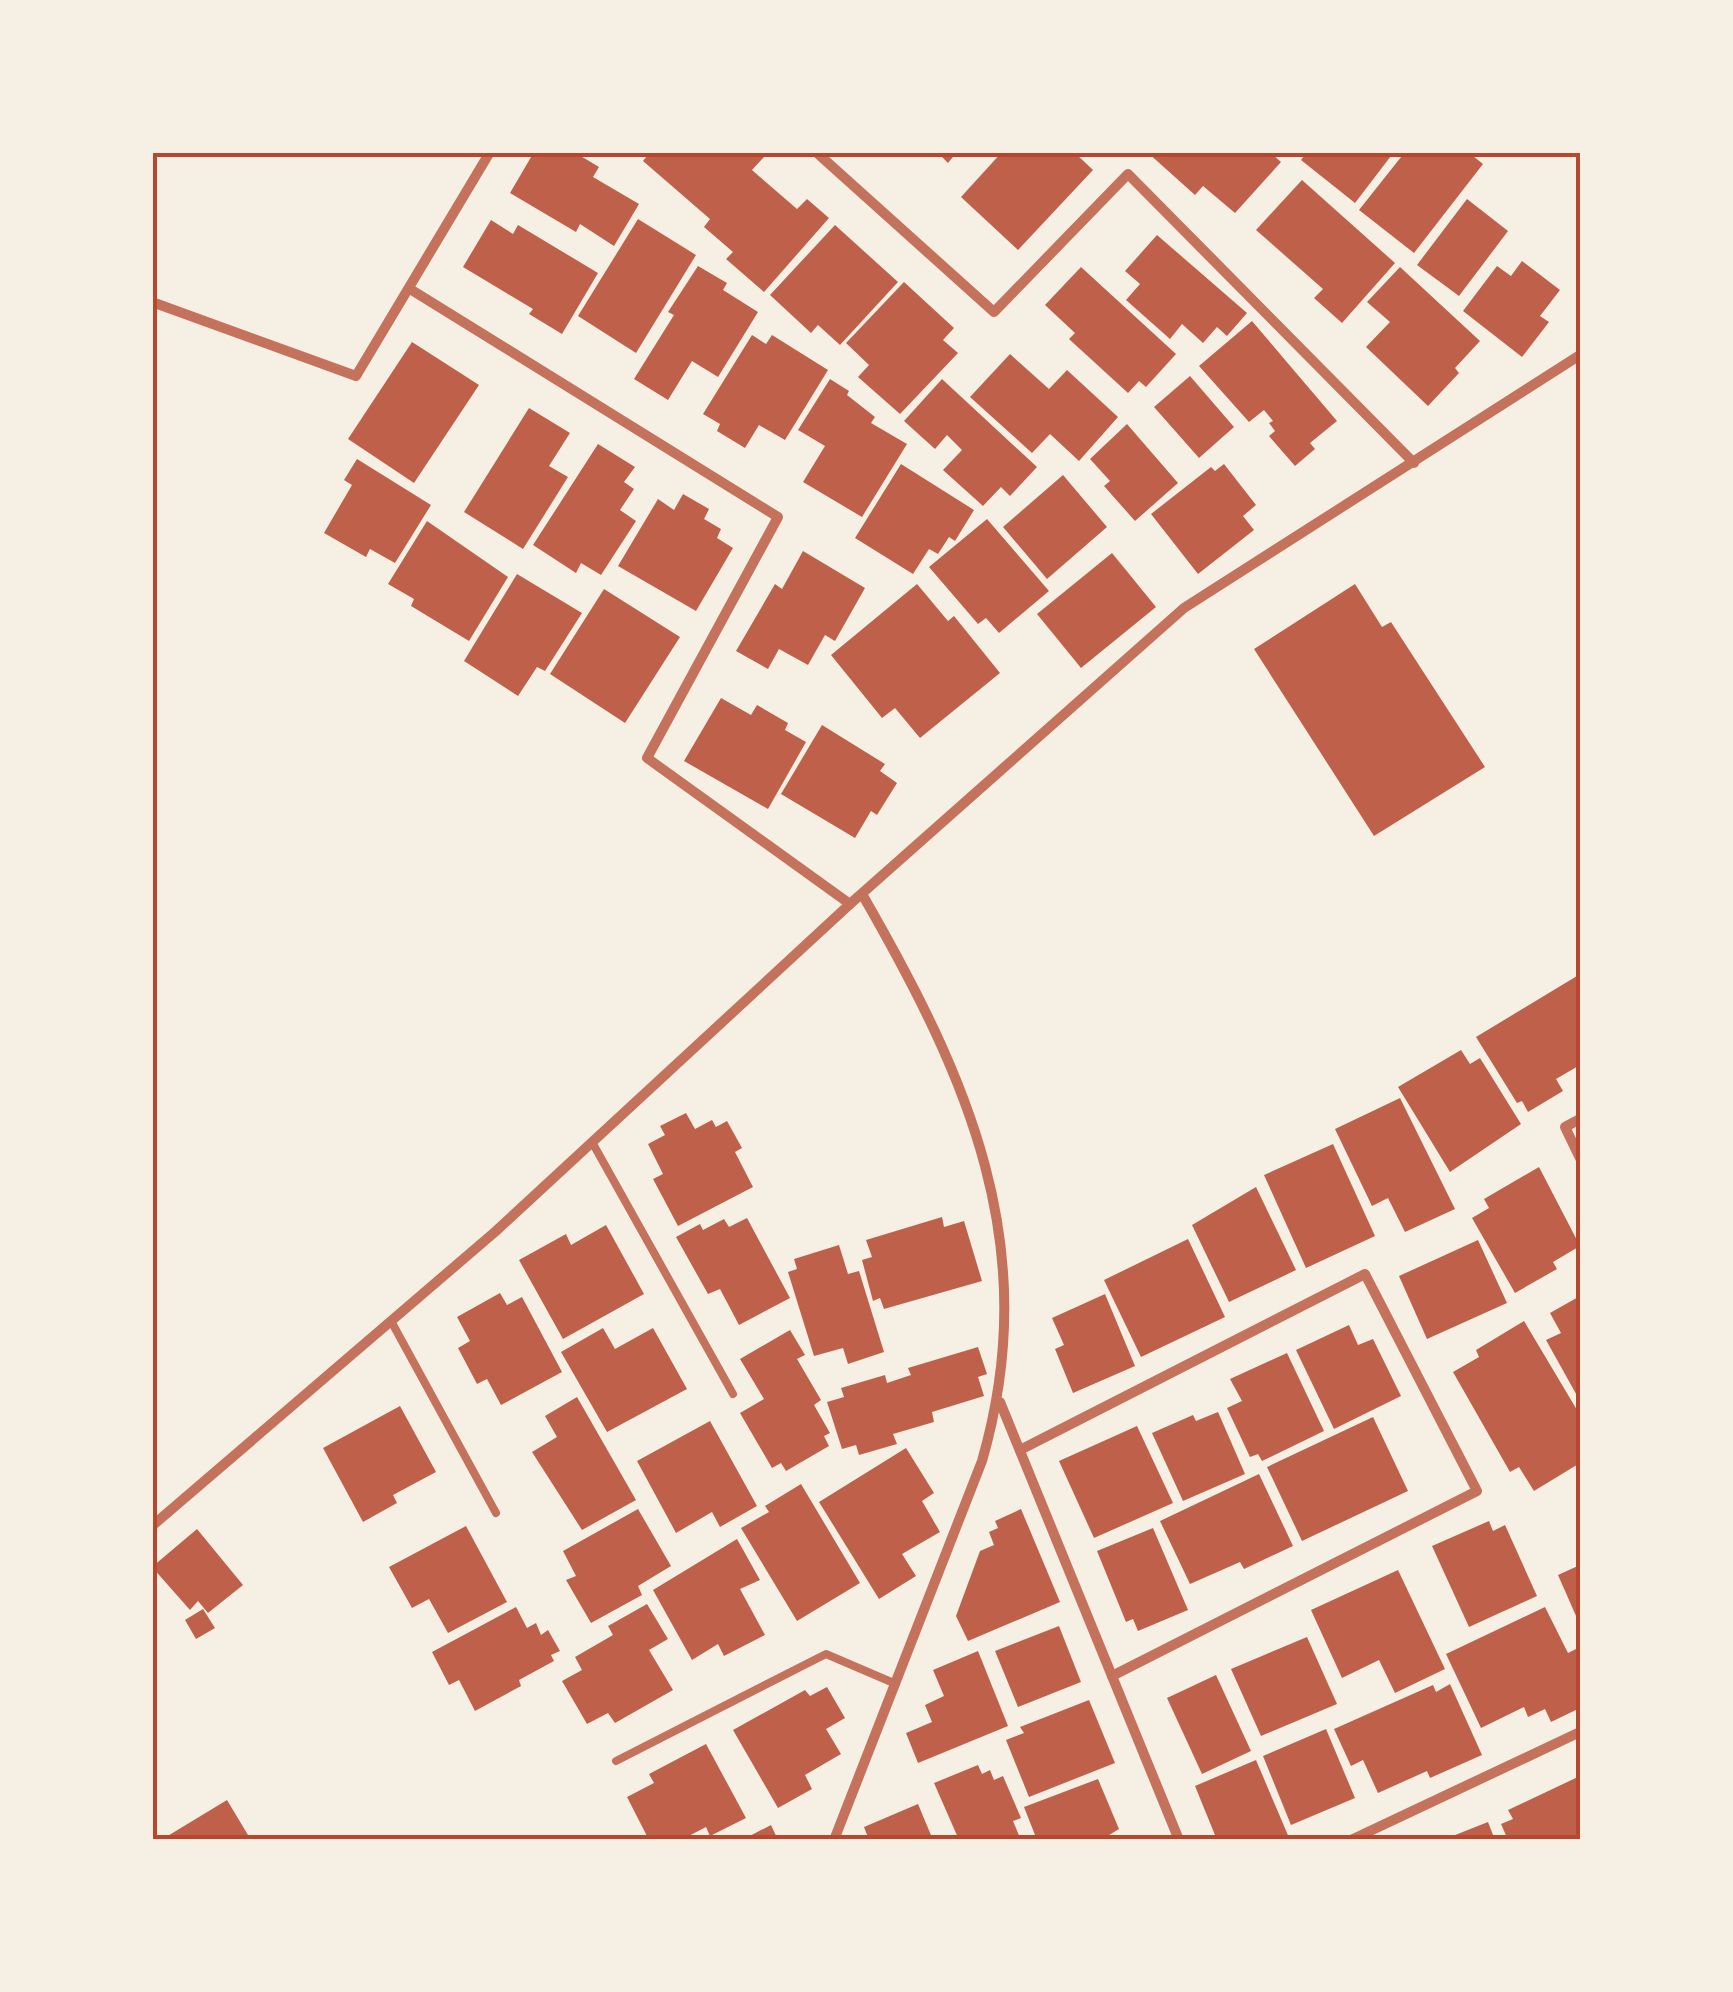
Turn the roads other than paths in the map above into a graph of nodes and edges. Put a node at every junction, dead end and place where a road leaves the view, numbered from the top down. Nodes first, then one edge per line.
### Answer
1 (490, 152) edge
2 (816, 152) edge
3 (410, 289) junction
4 (152, 302) edge
5 (1580, 355) edge
6 (1414, 463) junction
7 (862, 894) junction
8 (850, 904) junction
9 (1580, 1119) edge
10 (592, 1142) junction
11 (1580, 1158) edge
12 (391, 1321) junction
13 (733, 1394) dead end
14 (1000, 1401) junction
15 (1020, 1450) junction
16 (496, 1513) dead end
17 (152, 1526) edge
18 (1112, 1676) junction
19 (896, 1684) junction
20 (1580, 1732) edge
21 (616, 1761) dead end
22 (834, 1840) edge
23 (1179, 1840) edge
24 (1351, 1840) edge

1 - 3 street
2 - 6 street
3 - 4 street
3 - 8 street
5 - 6 street
6 - 7 street
7 - 8 street
7 - 14 street
8 - 10 street
9 - 11 street
10 - 12 street
10 - 13 lane
12 - 16 lane
12 - 17 street
14 - 15 street
14 - 19 street
15 - 18 street
15 - 18 street
18 - 23 street
19 - 21 lane
19 - 22 street
20 - 24 street

